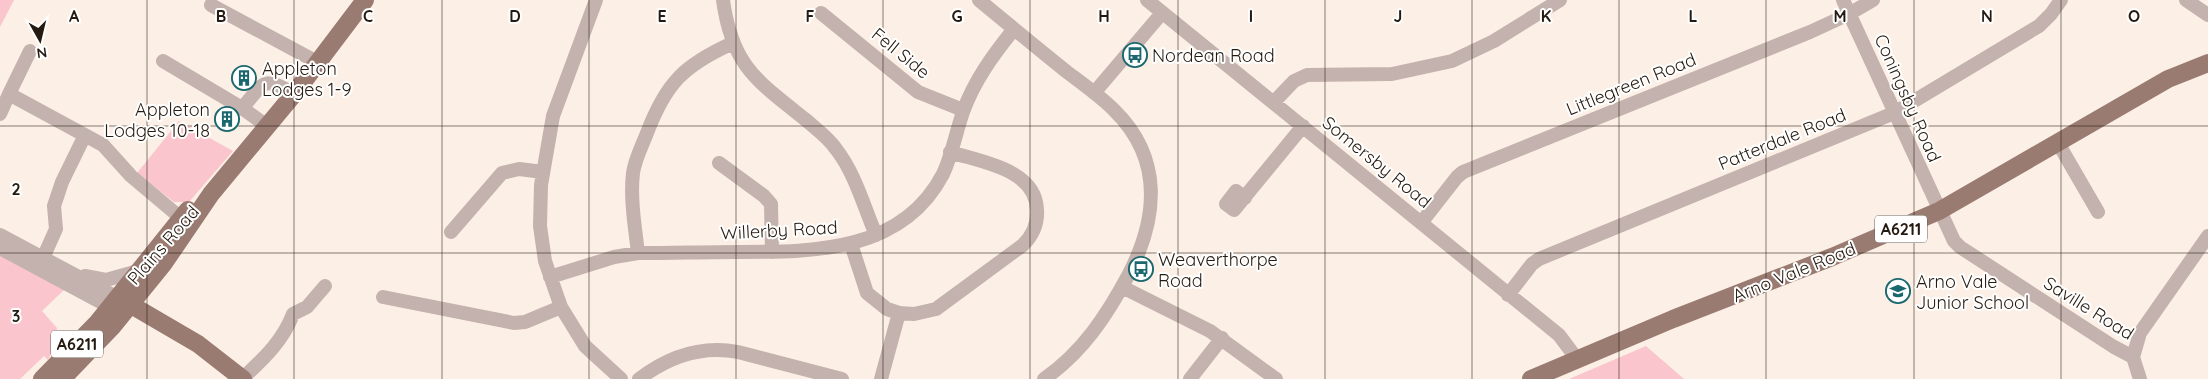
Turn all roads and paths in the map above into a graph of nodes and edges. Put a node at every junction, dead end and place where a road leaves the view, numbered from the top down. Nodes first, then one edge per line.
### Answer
1 (364, 0) edge
2 (596, 0) edge
3 (723, 0) edge
4 (979, 0) edge
5 (1147, 0) edge
6 (1560, 0) edge
7 (1843, 0) edge
8 (1873, 0) edge
9 (2061, 0) edge
10 (2186, 0) edge
11 (211, 5) dead end
12 (821, 13) dead end
13 (1162, 13) junction
14 (1850, 14) junction
15 (2208, 14) edge
16 (1014, 30) junction
17 (732, 43) junction
18 (30, 51) dead end
19 (163, 61) dead end
20 (318, 62) junction
21 (2208, 63) edge
22 (9, 94) junction
23 (294, 94) junction
24 (1094, 94) junction
25 (1274, 102) junction
26 (242, 108) junction
27 (963, 110) junction
28 (1894, 113) junction
29 (0, 114) edge
30 (267, 126) junction
31 (1303, 126) junction
32 (85, 135) junction
33 (2058, 143) junction
34 (950, 152) junction
35 (720, 163) dead end
36 (543, 172) junction
37 (1245, 198) dead end
38 (1939, 211) junction
39 (2098, 212) dead end
40 (186, 221) junction
41 (1421, 223) junction
42 (452, 225) dead end
43 (0, 235) edge
44 (876, 235) junction
45 (2208, 236) edge
46 (851, 244) junction
47 (0, 248) edge
48 (772, 252) junction
49 (638, 253) junction
50 (43, 258) junction
51 (138, 271) junction
52 (72, 274) junction
53 (550, 278) junction
54 (325, 286) dead end
55 (1122, 287) junction
56 (1508, 295) junction
57 (383, 298) dead end
58 (120, 306) junction
59 (561, 307) junction
60 (899, 313) junction
61 (1222, 338) junction
62 (2133, 357) junction
63 (1577, 359) junction
64 (240, 378) edge
65 (42, 379) edge
66 (62, 379) edge
67 (621, 379) edge
68 (640, 379) edge
69 (842, 379) edge
70 (881, 379) edge
71 (1044, 379) edge
72 (1190, 379) edge
73 (1276, 379) edge
74 (1530, 379) edge
75 (2140, 379) edge

1 - 20 main road, Plains Road
2 - 36 street
3 - 17 street
4 - 16 street
5 - 13 street, Somersby Road
6 - 25 street
7 - 14 street, Coningsby Road
8 - 14 street, Littlegreen Road
9 - 28 street, Patterdale Road
10 - 15 street
11 - 20 street
12 - 27 street, Fell Side
13 - 24 street
13 - 25 street, Somersby Road
14 - 28 street, Coningsby Road
14 - 41 street, Littlegreen Road
16 - 24 street
16 - 27 street, Willerby Road
17 - 44 street
17 - 49 street
18 - 22 street
19 - 26 street
20 - 23 main road, Plains Road
21 - 33 main road, Arno Vale Road / A6211
22 - 29 street
22 - 32 street
23 - 26 street
23 - 30 main road, Plains Road
24 - 55 street
25 - 31 street, Somersby Road
26 - 30 street
27 - 34 street, Willerby Road
28 - 38 street, Coningsby Road
28 - 56 street, Patterdale Road
30 - 40 main road, Plains Road
31 - 37 street
31 - 41 street, Somersby Road
32 - 40 street
32 - 50 street
33 - 38 main road, Arno Vale Road / A6211
33 - 39 street
34 - 44 street, Willerby Road
34 - 60 street
35 - 48 street
36 - 42 street
36 - 53 street
38 - 62 street, Saville Road
38 - 63 main road, Arno Vale Road / A6211
40 - 51 main road, Plains Road
40 - 58 main road, Plains Road
41 - 56 street, Somersby Road
43 - 50 street
44 - 46 street, Willerby Road
45 - 62 street
46 - 48 street, Willerby Road
46 - 60 street
47 - 58 street
48 - 49 street, Willerby Road
49 - 53 street, Willerby Road
50 - 52 street
51 - 52 street
51 - 58 main road, Plains Road
52 - 58 street
53 - 59 street
54 - 64 street
55 - 61 street
55 - 71 street
56 - 63 street, Somersby Road
57 - 59 street
58 - 64 main road, A6211
58 - 65 main road, A6211
58 - 66 main road, A6211
59 - 67 street
60 - 70 street
61 - 72 street
61 - 73 street
62 - 75 street
63 - 74 main road, Arno Vale Road / A6211
68 - 69 street

